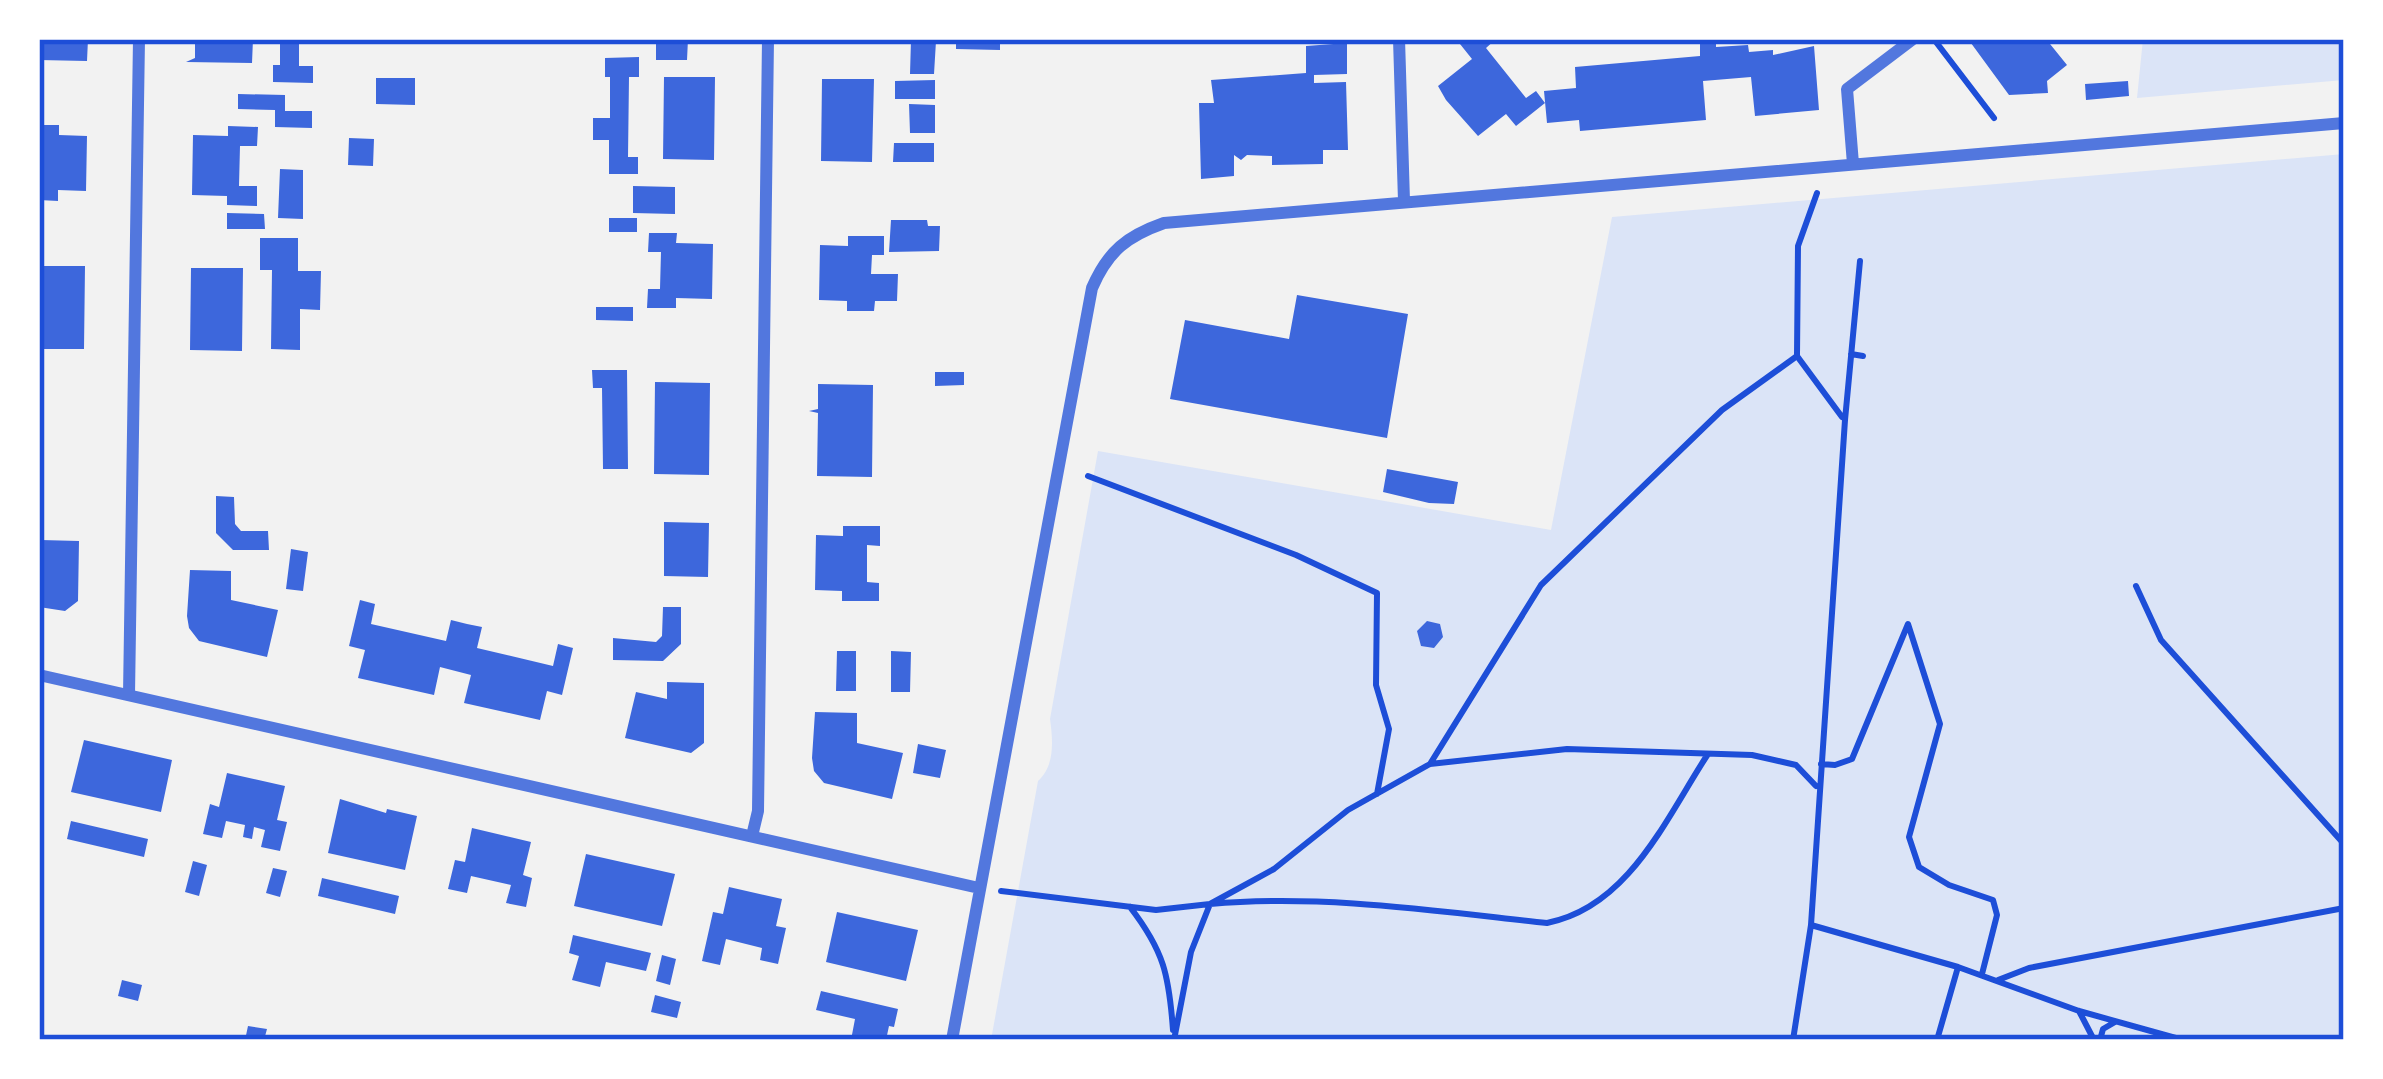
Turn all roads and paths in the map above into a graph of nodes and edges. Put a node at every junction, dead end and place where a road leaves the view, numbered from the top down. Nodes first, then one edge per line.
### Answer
1 (139, 39) edge
2 (768, 39) edge
3 (1399, 39) edge
4 (1912, 39) edge
5 (1934, 39) edge
6 (1994, 118) dead end
7 (2344, 123) edge
8 (1853, 164) junction
9 (1817, 193) dead end
10 (1404, 201) junction
11 (1860, 261) dead end
12 (1851, 354) junction
13 (1797, 356) junction
14 (1863, 356) dead end
15 (1845, 420) junction
16 (1088, 476) dead end
17 (2136, 586) dead end
18 (39, 675) edge
19 (129, 695) junction
20 (1393, 714) dead end
21 (1389, 729) junction
22 (1708, 753) junction
23 (1430, 764) junction
24 (1821, 764) junction
25 (1818, 789) junction
26 (1377, 794) junction
27 (752, 836) junction
28 (2344, 844) edge
29 (979, 888) junction
30 (1210, 904) junction
31 (1130, 907) junction
32 (2344, 908) edge
33 (1811, 925) junction
34 (1958, 967) junction
35 (1982, 974) junction
36 (1998, 980) junction
37 (2079, 1011) junction
38 (2118, 1022) junction
39 (952, 1040) edge
40 (1793, 1040) edge
41 (1937, 1040) edge
42 (2097, 1040) edge
43 (2183, 1040) edge

1 - 19 street
2 - 27 street
3 - 10 street
4 - 8 street
5 - 6 path
7 - 8 street
8 - 10 street
9 - 13 path
10 - 29 street
11 - 12 path
12 - 14 path
12 - 15 path
13 - 15 path
13 - 23 path
15 - 24 path
16 - 21 path
17 - 28 path
18 - 19 street
19 - 27 street
20 - 21 path
21 - 26 path
22 - 23 path
22 - 25 path
22 - 30 path
23 - 26 path
24 - 25 path
24 - 35 path
25 - 33 path
26 - 30 path
27 - 29 street
29 - 31 path
29 - 39 street
30 - 31 path
30 - 31 path
32 - 36 path
33 - 34 path
33 - 40 path
34 - 35 path
34 - 41 path
35 - 36 path
36 - 37 path
37 - 38 path
37 - 42 path
38 - 42 path
38 - 43 path

